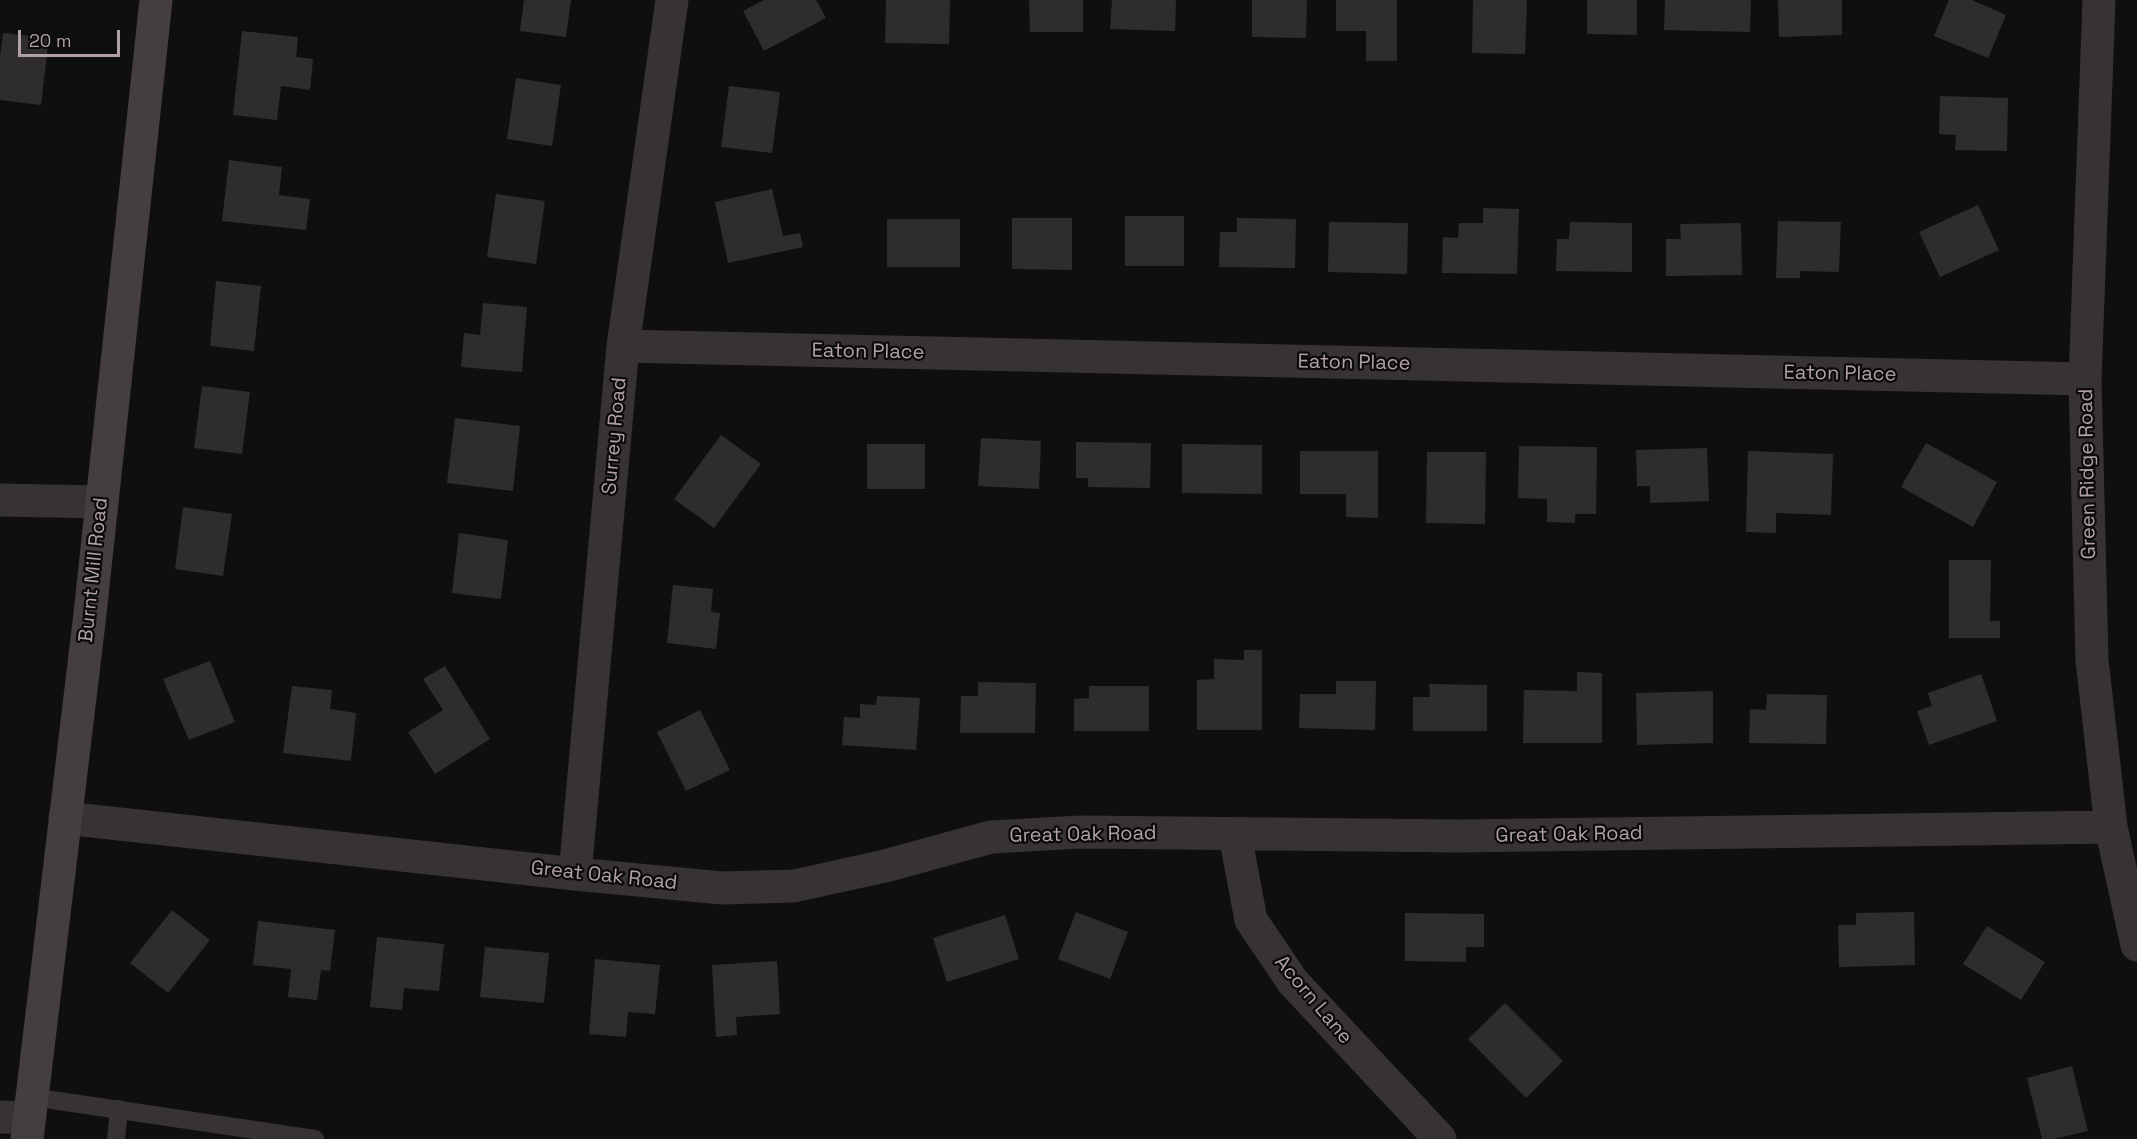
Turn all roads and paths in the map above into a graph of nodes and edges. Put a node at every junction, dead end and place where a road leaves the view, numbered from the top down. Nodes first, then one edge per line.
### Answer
1 (156, 0) edge
2 (672, 0) edge
3 (2099, 0) edge
4 (623, 346) junction
5 (2085, 379) junction
6 (0, 500) edge
7 (102, 502) junction
8 (65, 818) junction
9 (2110, 827) junction
10 (1236, 835) junction
11 (575, 874) junction
12 (2137, 945) edge
13 (119, 1109) junction
14 (22, 1117) edge
15 (116, 1139) edge
16 (315, 1139) edge
17 (1440, 1139) edge

1 - 7 main road, Burnt Mill Road
2 - 4 street, Surrey Road
3 - 5 street, Green Ridge Road
4 - 5 street, Eaton Place
4 - 11 street, Surrey Road
5 - 9 street, Green Ridge Road
6 - 7 street
7 - 8 main road, Burnt Mill Road
8 - 11 street, Great Oak Road
8 - 14 main road, Burnt Mill Road
9 - 10 street, Great Oak Road
9 - 12 street, Green Ridge Road
10 - 11 street, Great Oak Road
10 - 17 street, Acorn Lane
13 - 14 lane
13 - 15 lane
13 - 16 lane

